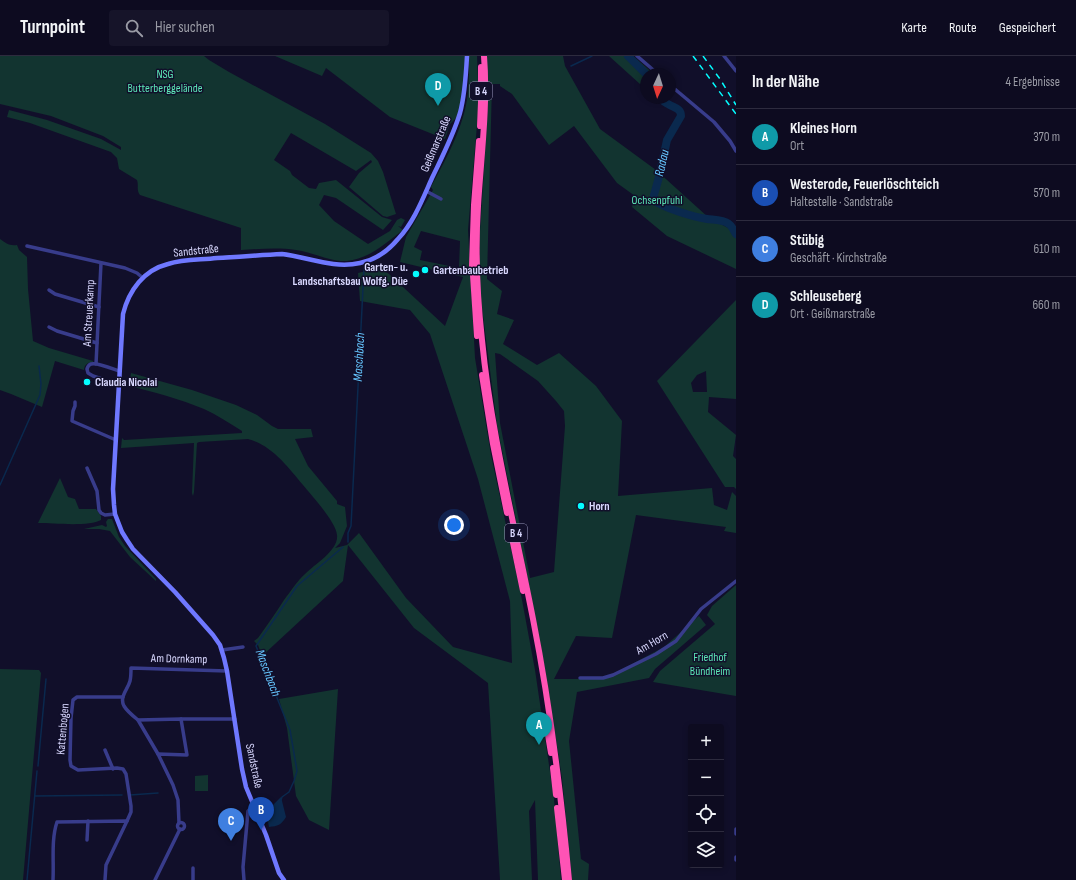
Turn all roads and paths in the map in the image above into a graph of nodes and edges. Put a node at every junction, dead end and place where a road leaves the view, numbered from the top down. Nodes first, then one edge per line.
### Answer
1 (466, 56) edge
2 (481, 56) edge
3 (484, 56) edge
4 (637, 56) edge
5 (724, 56) edge
6 (651, 68) edge
7 (736, 71) edge
8 (676, 90) edge
9 (736, 151) edge
10 (426, 191) junction
11 (441, 199) dead end
12 (476, 205) junction
13 (27, 246) dead end
14 (282, 254) joint
15 (101, 263) junction
16 (143, 278) junction
17 (49, 290) dead end
18 (99, 307) junction
19 (49, 327) dead end
20 (97, 343) junction
21 (96, 364) junction
22 (120, 371) junction
23 (102, 379) dead end
24 (75, 402) dead end
25 (116, 440) junction
26 (87, 468) dead end
27 (115, 514) junction
28 (736, 581) edge
29 (243, 647) dead end
30 (222, 650) junction
31 (227, 671) junction
32 (580, 678) dead end
33 (544, 695) junction
34 (123, 697) junction
35 (182, 719) junction
36 (138, 720) junction
37 (235, 720) junction
38 (105, 750) dead end
39 (158, 754) junction
40 (113, 769) junction
41 (253, 805) junction
42 (127, 821) junction
43 (88, 822) junction
44 (736, 829) edge
45 (736, 834) edge
46 (87, 840) dead end
47 (193, 868) dead end
48 (53, 880) edge
49 (105, 880) edge
50 (156, 880) edge
51 (193, 880) edge
52 (244, 880) edge
53 (284, 880) edge
54 (565, 880) edge
55 (569, 880) edge

1 - 10 street, Geißmarstraße
2 - 12 highway, B 4
3 - 12 highway, B 4
4 - 6 street
5 - 7 street
8 - 9 street
10 - 11 street, Geißmarstraße
10 - 14 street, Geißmarstraße
12 - 33 highway, B 4
13 - 15 street, Am Streuerkamp
14 - 16 street, Sandstraße
15 - 16 street, Am Streuerkamp
15 - 18 street, Am Streuerkamp
16 - 22 street, Sandstraße
17 - 18 street
18 - 20 street, Am Streuerkamp
19 - 20 street
20 - 21 street, Am Streuerkamp
21 - 22 street
21 - 23 street
22 - 25 street, Sandstraße
24 - 25 street
25 - 27 street, Sandstraße
26 - 27 street
27 - 30 street, Sandstraße
28 - 32 street, Am Horn
29 - 30 street
30 - 31 street, Sandstraße
31 - 34 street, Am Dornkamp
31 - 37 street, Sandstraße
33 - 54 highway, B 4
33 - 55 highway, B 4
34 - 36 street
34 - 40 street, Kattenbogen
35 - 36 street
35 - 37 street
35 - 39 street
36 - 39 street
37 - 41 street, Sandstraße
38 - 40 street
39 - 50 street
40 - 42 street
41 - 52 street
41 - 53 street, Sandstraße
42 - 43 street
42 - 49 street
43 - 46 street
43 - 48 street
44 - 45 street
47 - 51 street

